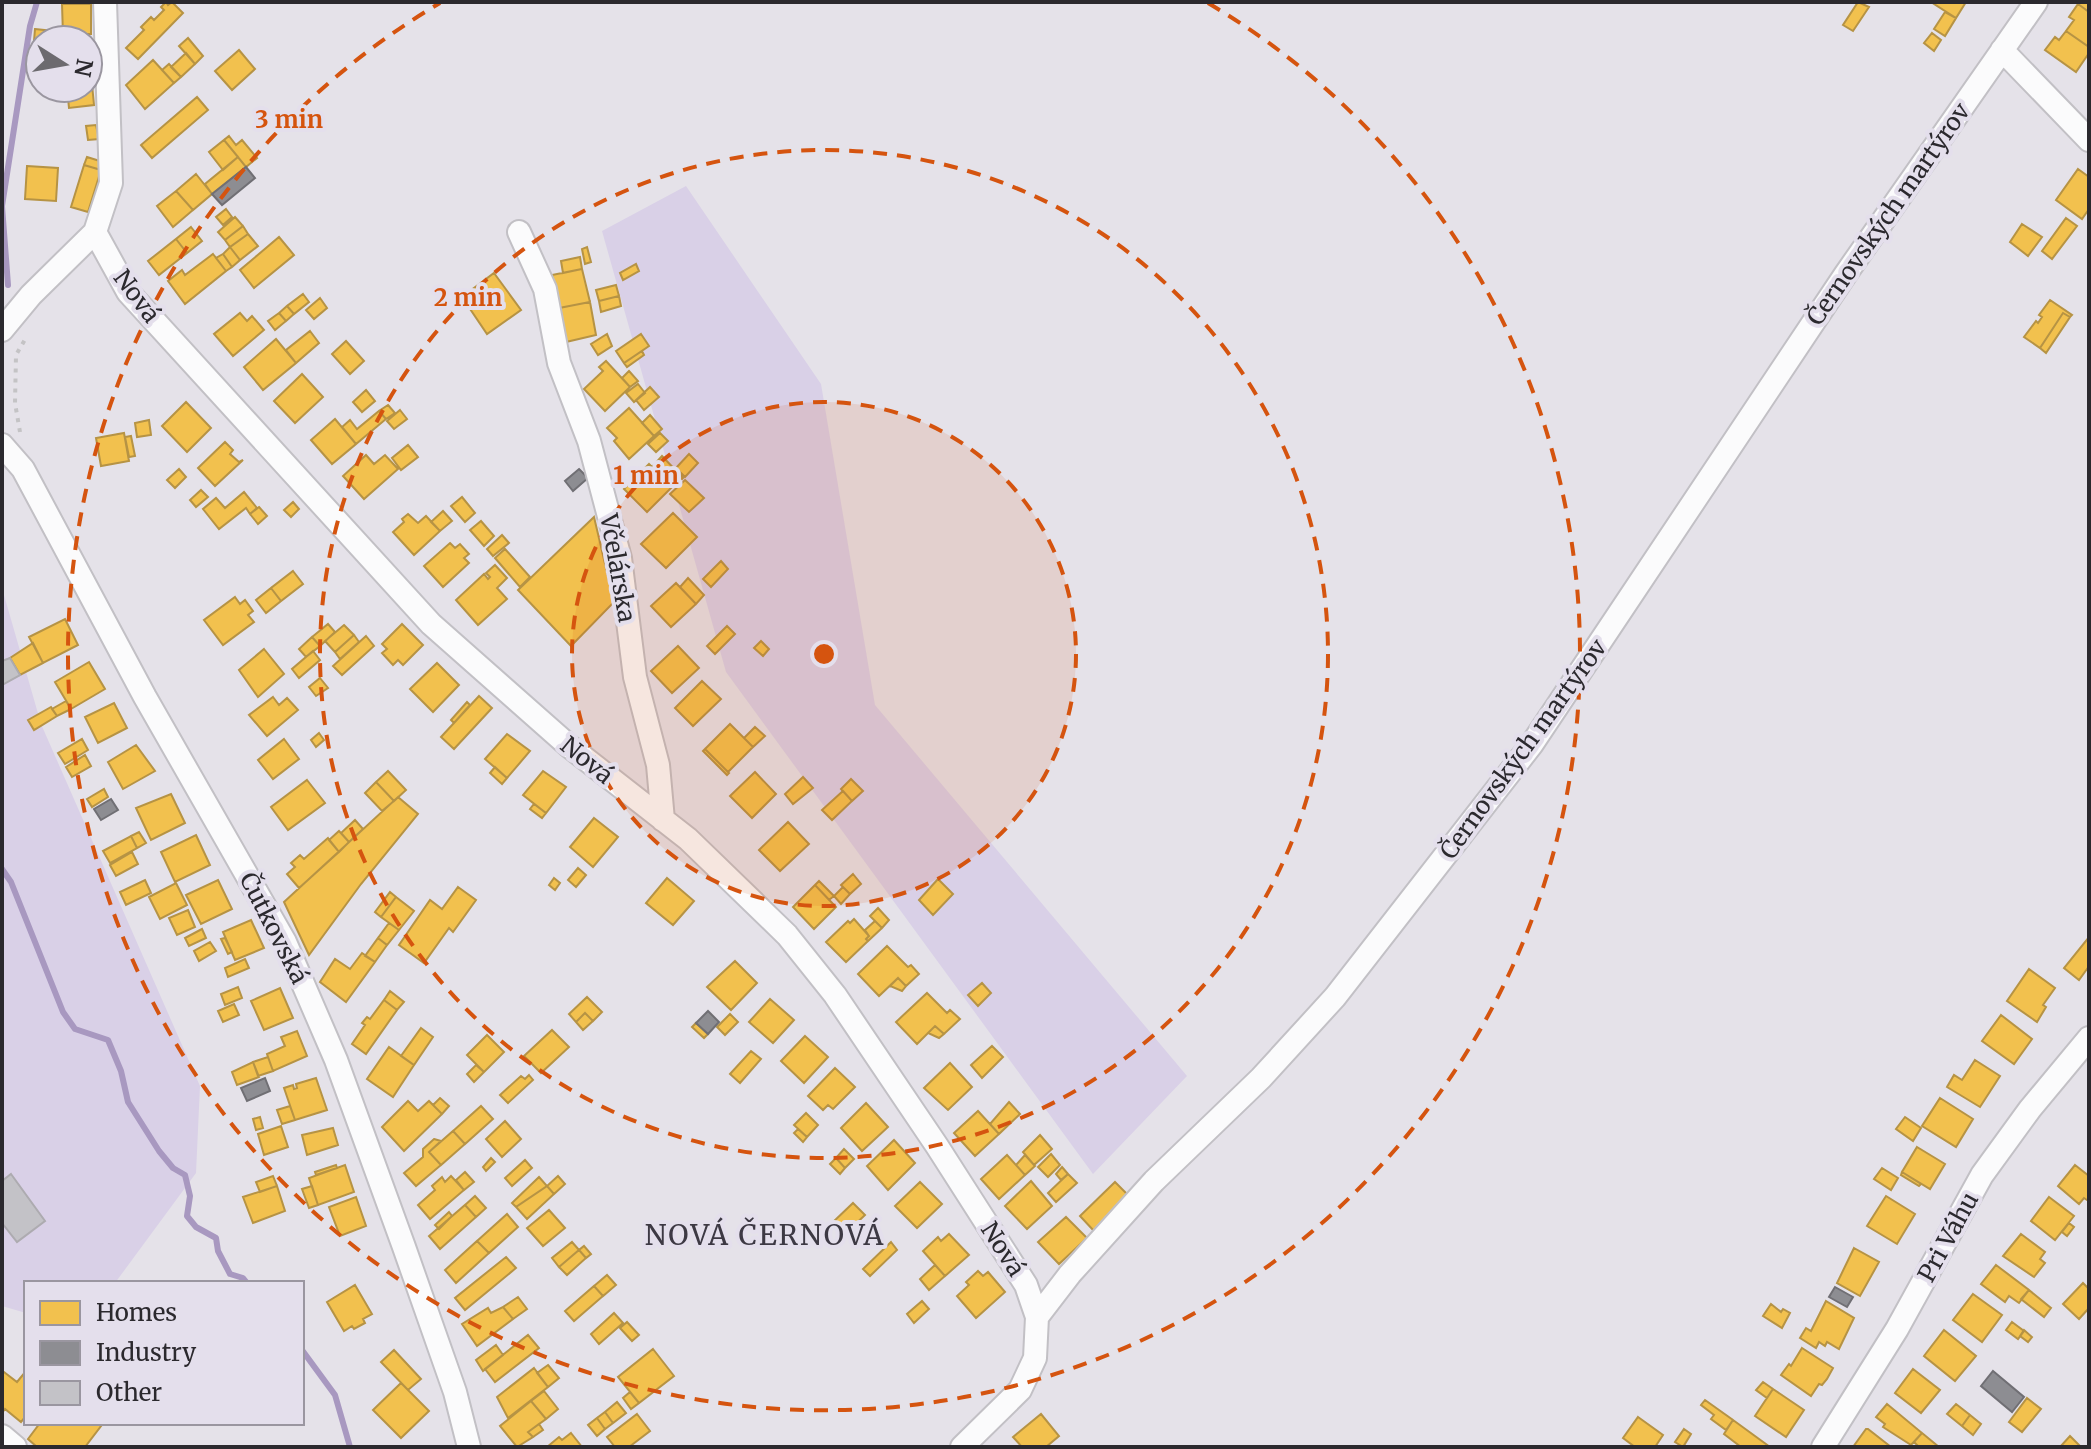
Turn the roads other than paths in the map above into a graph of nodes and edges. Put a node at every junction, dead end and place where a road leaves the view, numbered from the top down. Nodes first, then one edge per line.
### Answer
1 (105, 2) edge
2 (2036, 2) edge
3 (2002, 50) junction
4 (2089, 140) edge
5 (95, 232) junction
6 (519, 232) dead end
7 (2, 330) edge
8 (8, 451) edge
9 (663, 820) junction
10 (2089, 1038) edge
11 (1037, 1317) junction
12 (2, 1436) edge
13 (15, 1447) edge
14 (469, 1447) edge
15 (962, 1447) edge
16 (1823, 1447) edge

1 - 5 street
2 - 3 street, Černovských martýrov
3 - 4 street
3 - 11 street, Černovských martýrov
5 - 7 street
5 - 9 street, Nová
6 - 9 street, Včelárska
8 - 14 street, Čutkovská
9 - 11 street, Nová
10 - 16 street, Pri Váhu
11 - 15 street
12 - 13 street

